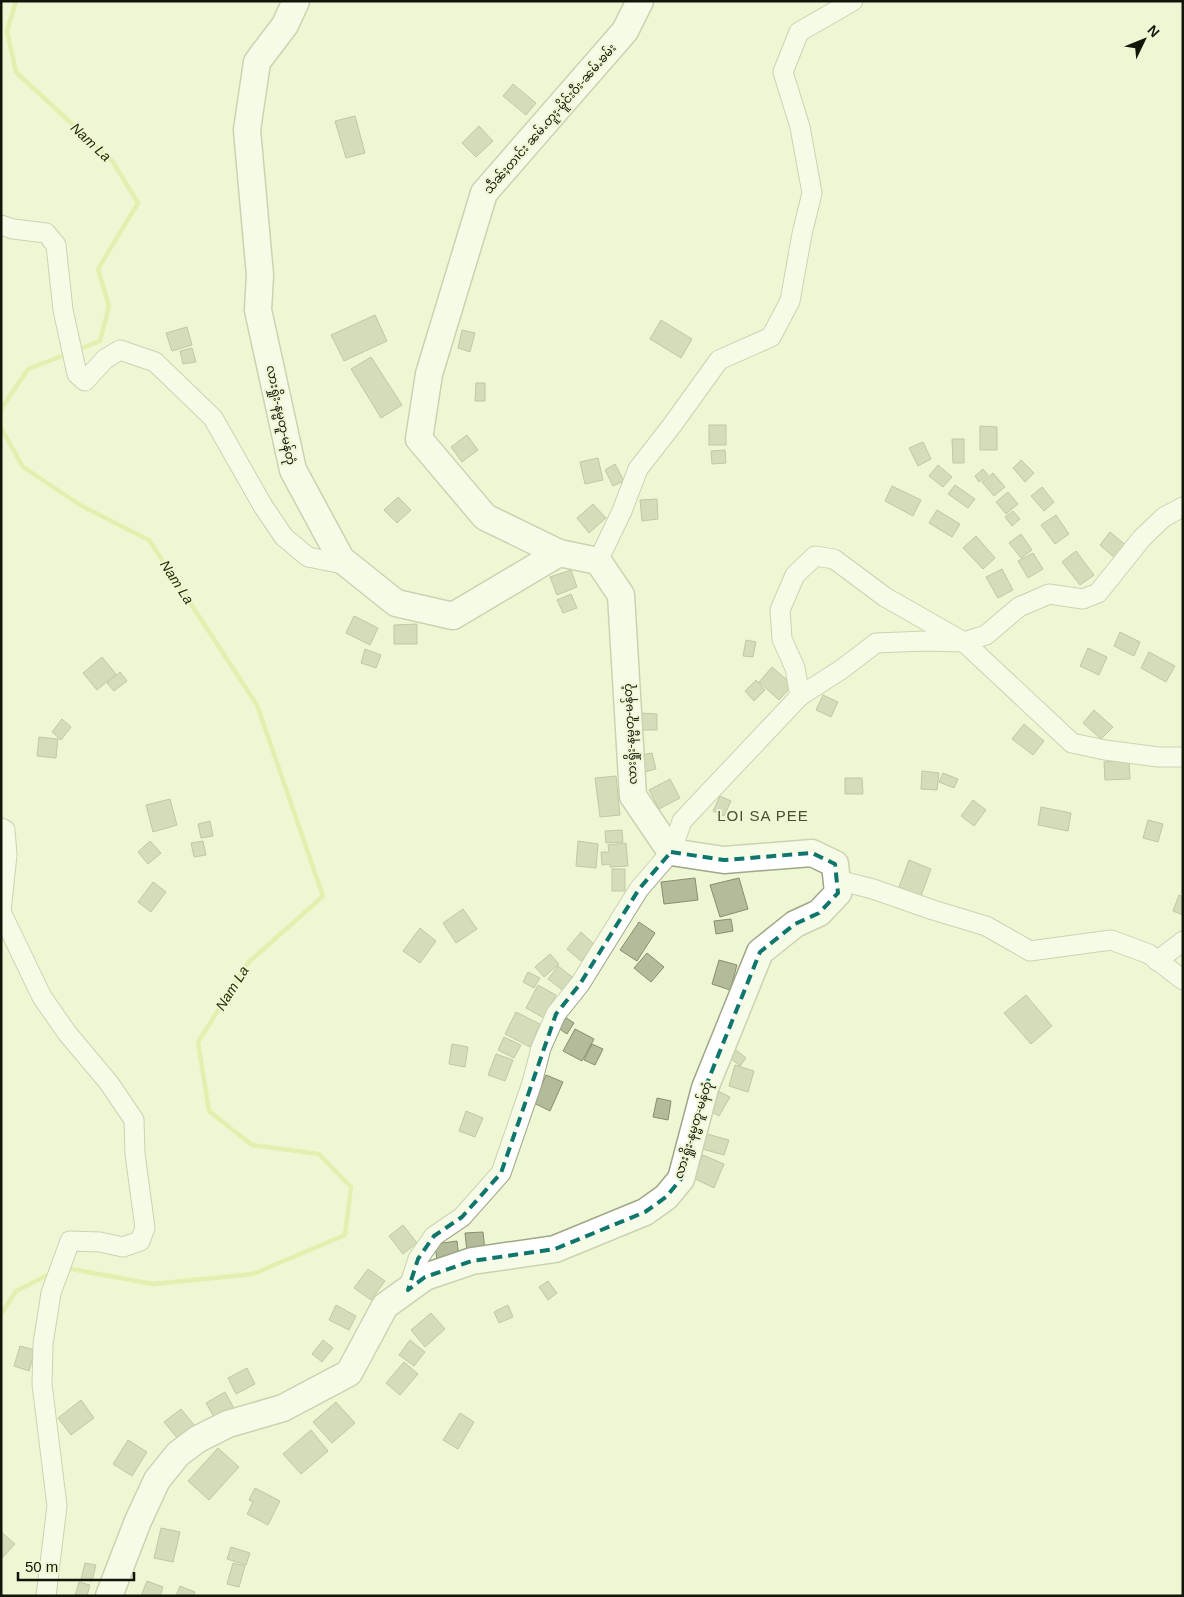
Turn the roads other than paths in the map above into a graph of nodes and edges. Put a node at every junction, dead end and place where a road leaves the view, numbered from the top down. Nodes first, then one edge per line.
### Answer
1 (296, 1) edge
2 (640, 1) edge
3 (853, 1) edge
4 (1, 225) edge
5 (1183, 507) edge
6 (559, 554) junction
7 (598, 561) junction
8 (348, 565) junction
9 (964, 642) junction
10 (800, 696) junction
11 (1183, 757) edge
12 (1, 828) edge
13 (672, 852) junction
14 (836, 880) junction
15 (1183, 941) edge
16 (1157, 961) junction
17 (1183, 980) edge
18 (408, 1290) junction
19 (46, 1596) edge
20 (109, 1596) edge

1 - 8 main road, လားရှိုး-နမ္မတူ-မန်တုံ
2 - 6 main road, သဵၼ်ႈတၢင်း ၼမ်ႉတူႈ-မိူင်းဝီး-ၼမ်ႉၶမ်း
3 - 7 street
4 - 8 street
5 - 9 street
6 - 7 main road
6 - 8 main road, လားရှိုး-နမ္မတူ-မန်တုံ
7 - 13 main road, လားရှိုး-နမ္မတူ-မန်တုံ
9 - 10 street
9 - 10 street
9 - 11 street
10 - 13 street
12 - 19 street
13 - 14 main road
13 - 18 street
14 - 16 street
14 - 18 main road, လားရှိုး-နမ္မတူ-မန်တုံ
15 - 16 street
16 - 17 street
18 - 20 main road, လားရှိုး-နမ္မတူ-မန်တုံ

